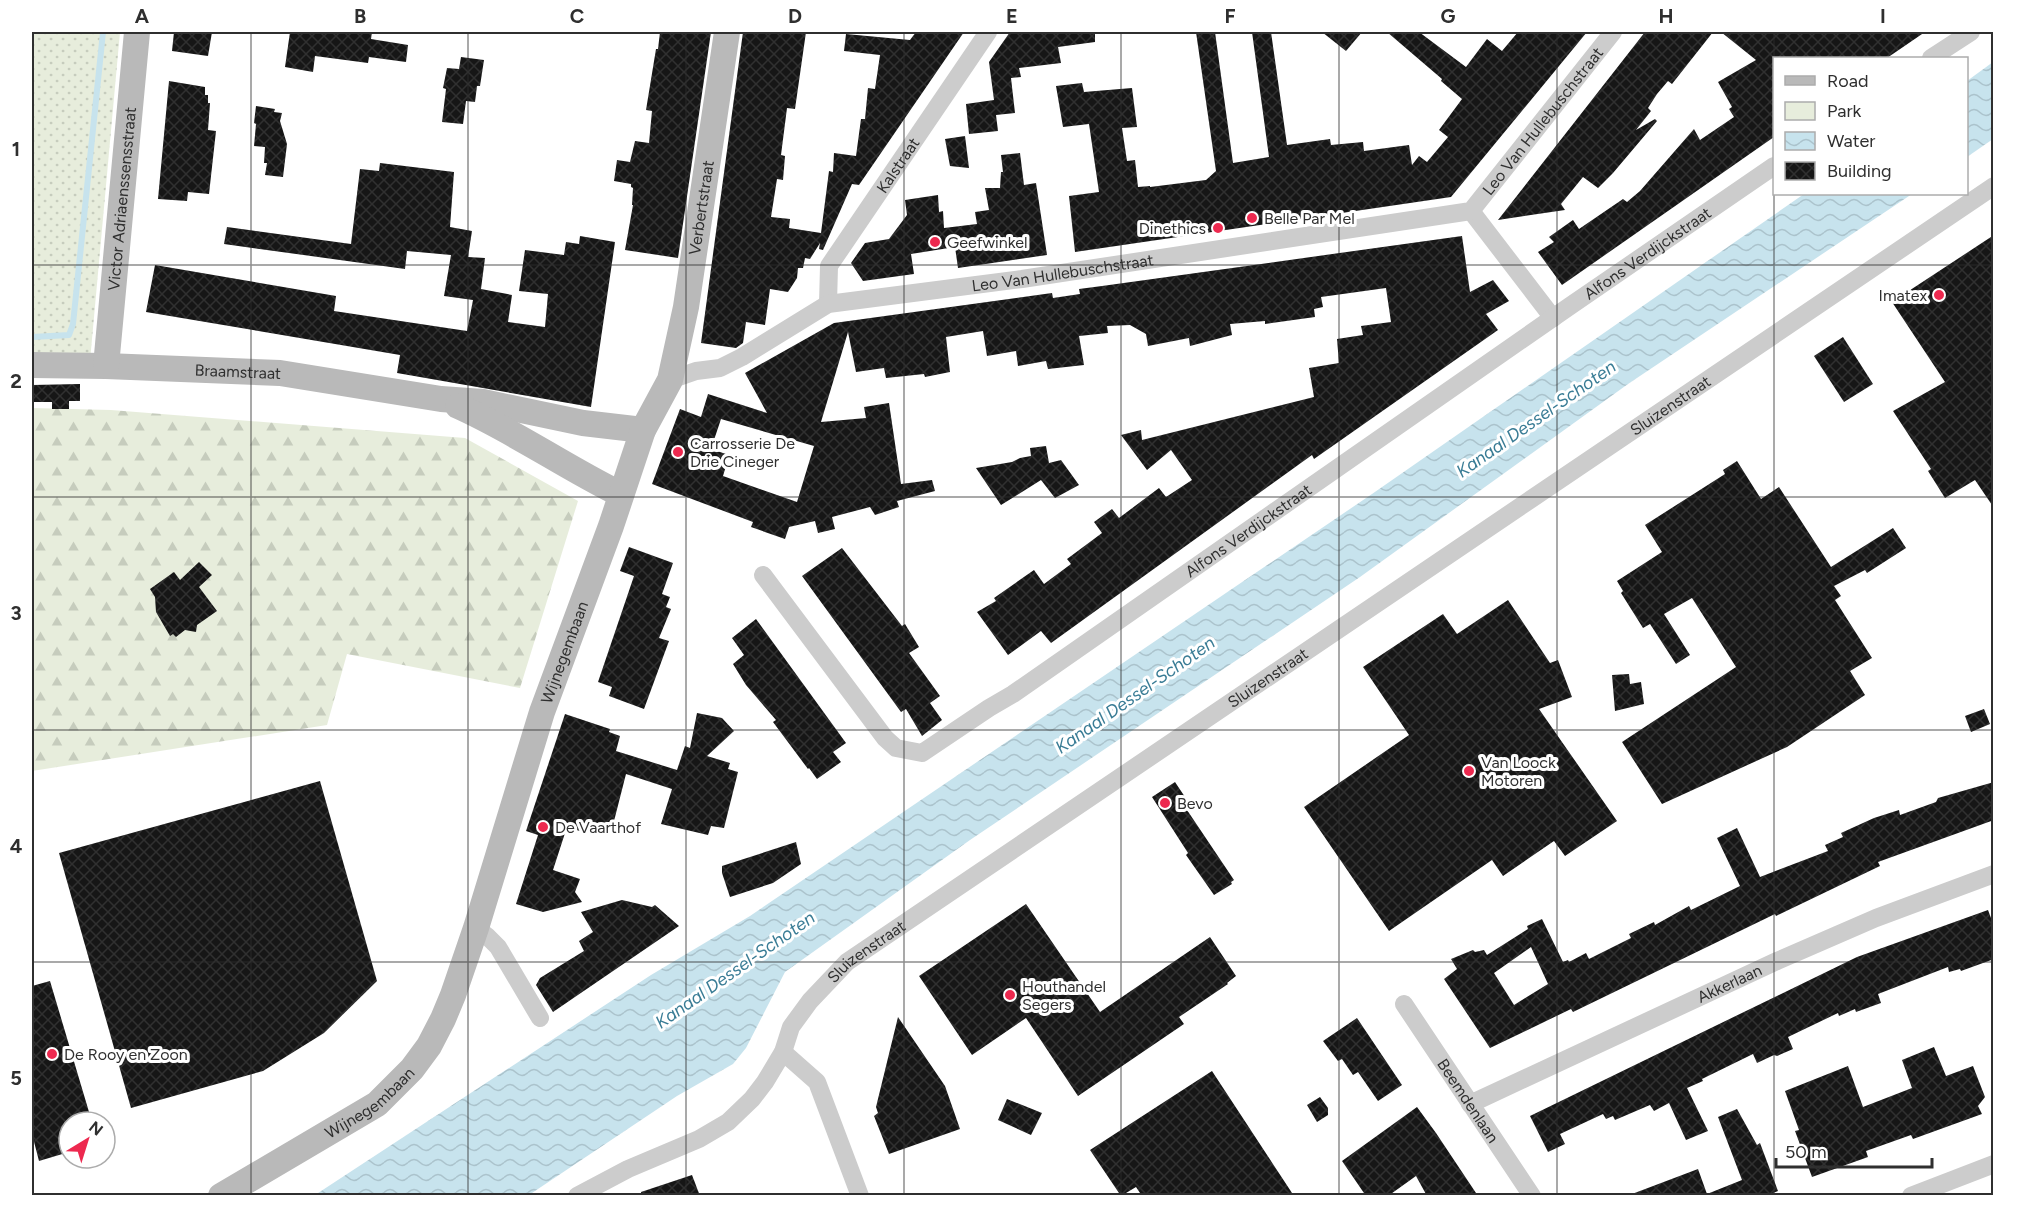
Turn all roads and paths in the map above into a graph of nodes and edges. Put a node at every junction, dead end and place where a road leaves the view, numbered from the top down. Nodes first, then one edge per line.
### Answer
1 (137, 32) edge
2 (727, 32) edge
3 (988, 32) edge
4 (1613, 32) edge
5 (1971, 32) edge
6 (1933, 57) edge
7 (1773, 167) edge
8 (1994, 186) edge
9 (1471, 211) junction
10 (828, 304) junction
11 (1553, 318) junction
12 (32, 365) edge
13 (106, 366) junction
14 (669, 380) junction
15 (441, 399) junction
16 (522, 410) junction
17 (643, 430) junction
18 (513, 435) junction
19 (620, 494) junction
20 (763, 576) dead end
21 (1994, 874) edge
22 (476, 928) junction
23 (1404, 1004) dead end
24 (540, 1018) dead end
25 (783, 1052) junction
26 (1470, 1104) junction
27 (1994, 1164) edge
28 (221, 1196) edge
29 (577, 1196) edge
30 (860, 1196) edge
31 (1532, 1196) edge
32 (1911, 1196) edge

1 - 13 street, Victor Adriaenssensstraat
2 - 14 street, Verbertstraat
3 - 10 street, Kalstraat
4 - 9 street, Leo Van Hullebuschstraat
5 - 6 street
7 - 11 street, Alfons Verdijckstraat
8 - 25 street, Sluizenstraat
9 - 10 street, Leo Van Hullebuschstraat
9 - 11 street, Leo Van Hullebuschstraat
10 - 14 street, Leo Van Hullebuschstraat
11 - 20 street, Alfons Verdijckstraat
12 - 13 street, Braamstraat
13 - 15 street, Braamstraat
14 - 17 street, Wijnegembaan
15 - 16 street, Braamstraat
15 - 18 street, Braamstraat
16 - 17 street, Braamstraat
16 - 18 street
17 - 19 street, Wijnegembaan
18 - 19 street, Braamstraat
19 - 22 street, Wijnegembaan
21 - 26 street, Akkerlaan
22 - 24 street
22 - 28 street, Wijnegembaan
23 - 26 street, Beemdenlaan
25 - 29 street, Sluizenstraat
25 - 30 street
26 - 31 street, Beemdenlaan
27 - 32 street

